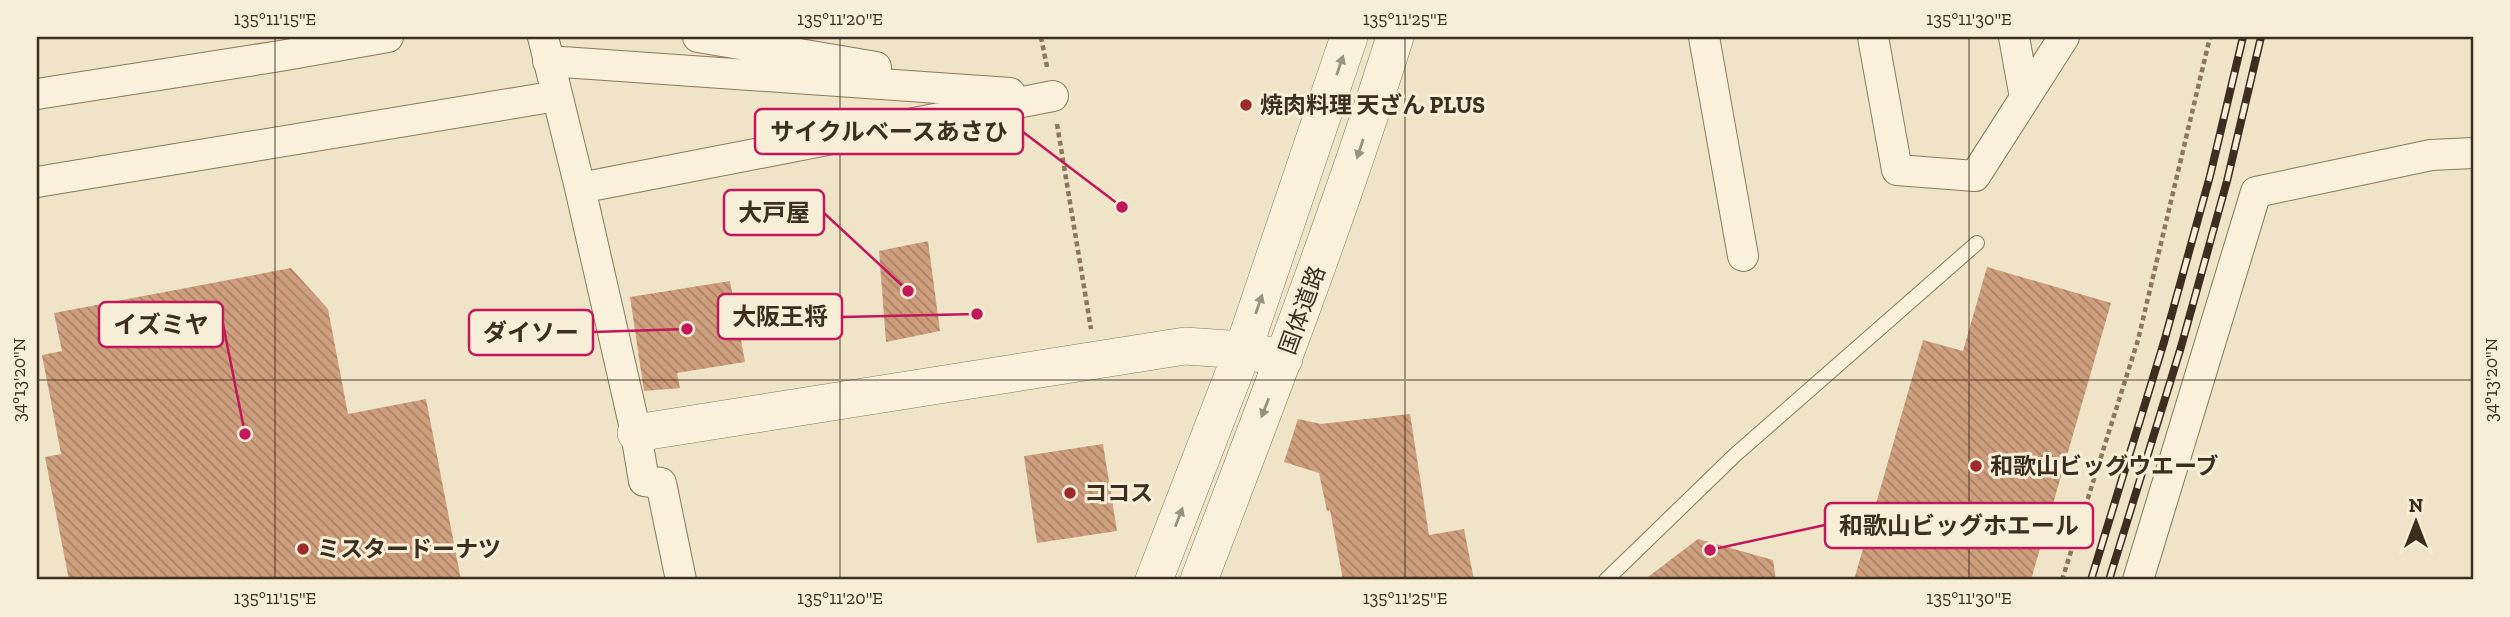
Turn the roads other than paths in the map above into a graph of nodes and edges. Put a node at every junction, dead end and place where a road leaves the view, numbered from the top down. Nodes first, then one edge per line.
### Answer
1 (388, 37) edge
2 (698, 37) edge
3 (1349, 37) edge
4 (1395, 37) edge
5 (1704, 37) edge
6 (1873, 37) edge
7 (2014, 37) edge
8 (2064, 37) edge
9 (546, 49) edge
10 (37, 94) edge
11 (556, 96) junction
12 (1053, 96) junction
13 (2025, 99) junction
14 (2473, 153) edge
15 (37, 182) edge
16 (580, 188) junction
17 (1977, 243) dead end
18 (1743, 256) dead end
19 (1243, 350) junction
20 (1284, 359) junction
21 (636, 433) junction
22 (681, 580) edge
23 (1154, 580) edge
24 (1199, 580) edge
25 (1606, 580) edge
26 (2138, 580) edge

1 - 10 street
2 - 12 street
19 -> 3 street, 国体道路
4 -> 20 street, 国体道路
5 - 18 street
6 - 13 street
7 - 13 street
8 - 13 street
9 - 11 street
9 - 12 street
11 - 15 street
11 - 16 street
12 - 16 street
14 - 26 street
16 - 21 street
17 - 25 lane
19 - 20 street
19 - 21 street
23 -> 19 street, 国体道路
20 -> 24 street, 国体道路
21 - 22 street

